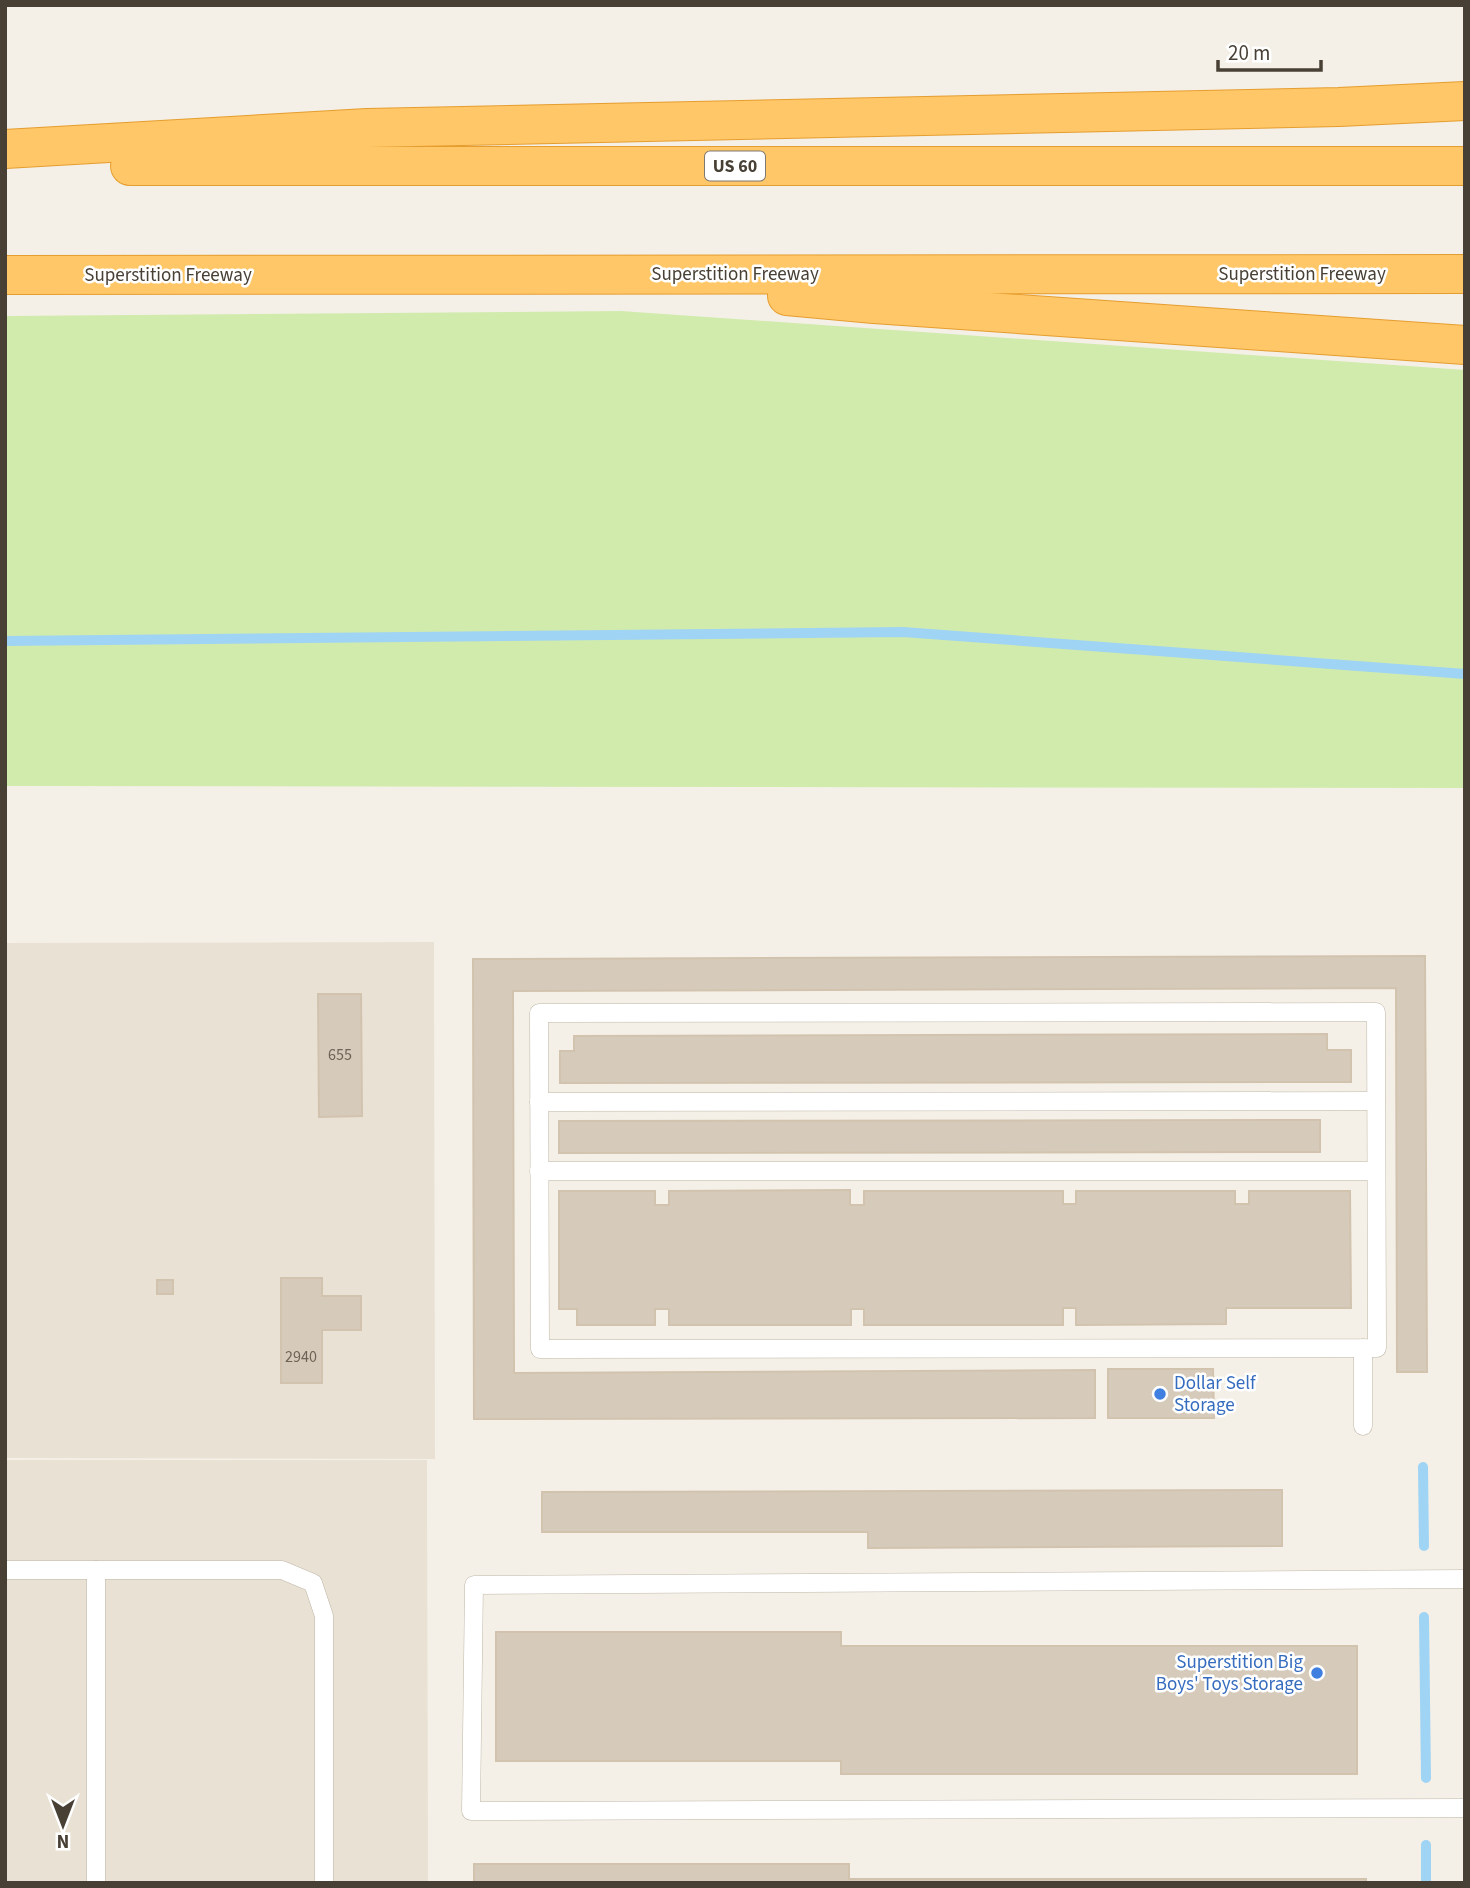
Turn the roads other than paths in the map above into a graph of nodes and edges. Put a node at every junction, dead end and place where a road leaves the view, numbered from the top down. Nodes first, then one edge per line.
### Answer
1 (1465, 101) edge
2 (5, 149) edge
3 (5, 165) edge
4 (1465, 166) edge
5 (545, 274) junction
6 (1465, 274) edge
7 (5, 275) edge
8 (1465, 345) edge
9 (1376, 1101) junction
10 (540, 1102) junction
11 (540, 1171) junction
12 (1376, 1171) junction
13 (1363, 1348) junction
14 (1363, 1426) dead end
15 (5, 1570) edge
16 (96, 1570) junction
17 (1465, 1579) edge
18 (1465, 1808) edge
19 (96, 1883) edge
20 (324, 1883) edge

1 - 2 highway
3 - 4 highway, US 60
5 - 6 highway, Superstition Freeway
5 - 7 highway, Superstition Freeway
5 - 8 highway
9 - 10 lane
9 - 10 lane
9 - 12 lane
10 - 11 lane
11 - 12 lane
11 - 13 lane
12 - 13 lane
13 - 14 lane
15 - 16 lane
16 - 19 lane
16 - 20 lane
17 - 18 lane

